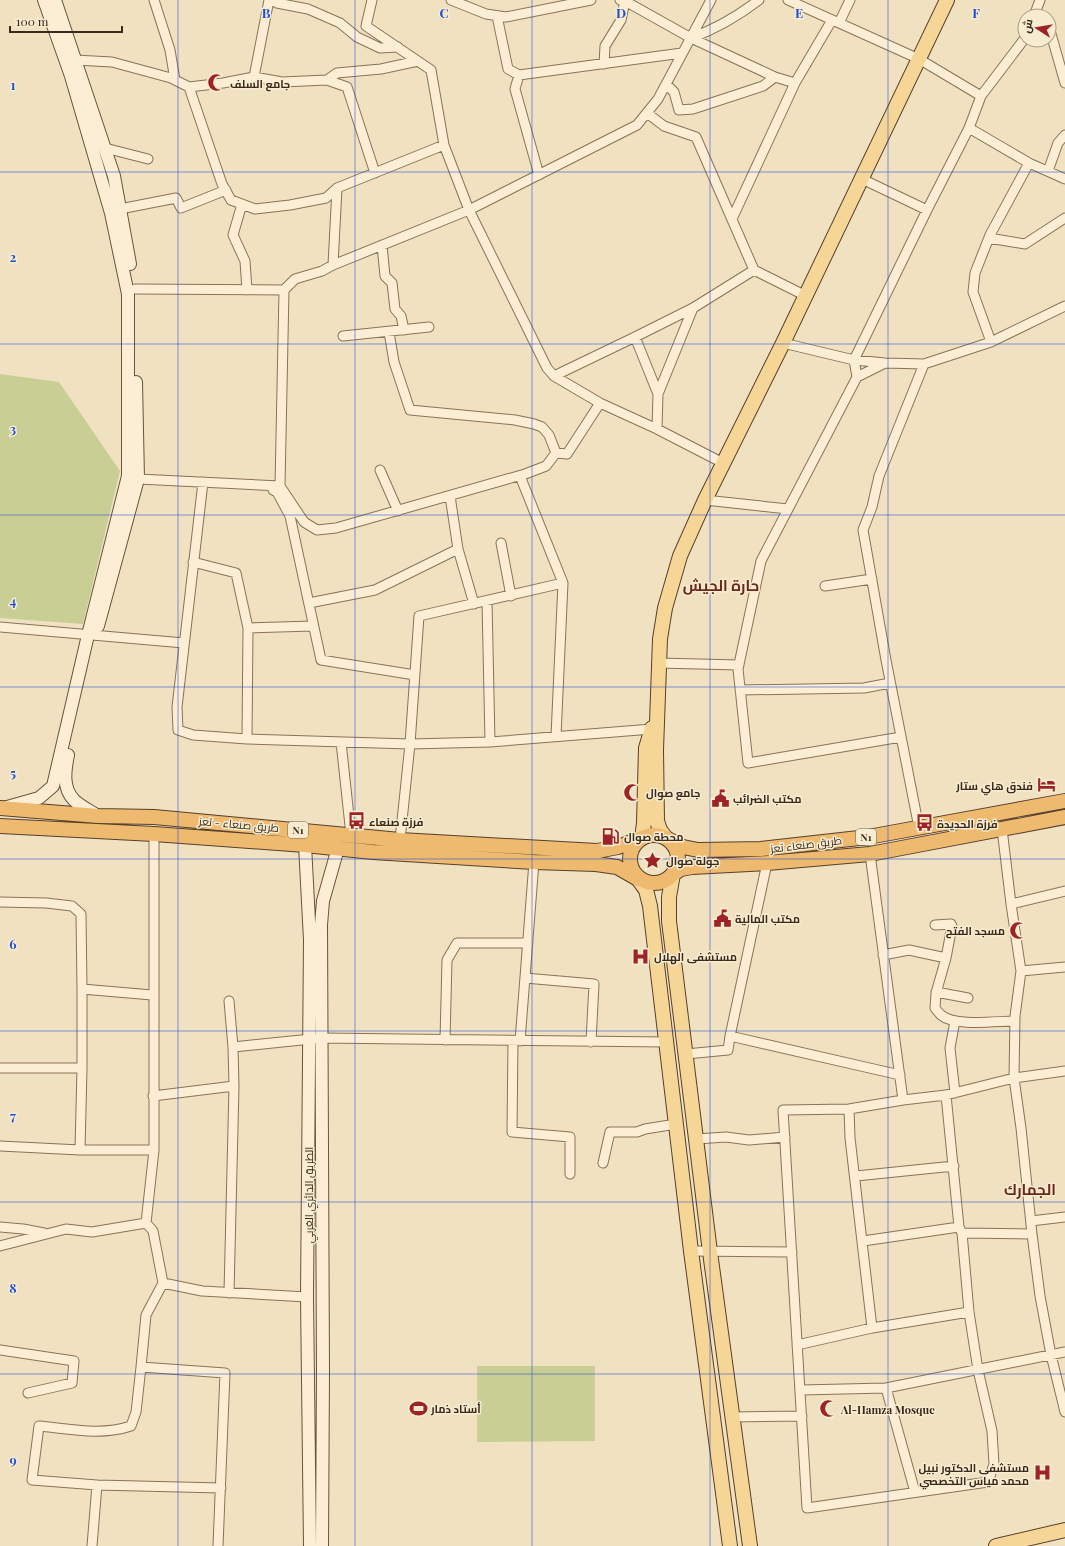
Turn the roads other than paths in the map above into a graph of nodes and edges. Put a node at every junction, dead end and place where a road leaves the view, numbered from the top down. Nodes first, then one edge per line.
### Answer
1 (44, 0) edge
2 (55, 0) edge
3 (154, 0) edge
4 (268, 0) edge
5 (274, 0) edge
6 (372, 0) edge
7 (451, 0) edge
8 (591, 0) edge
9 (711, 0) edge
10 (759, 0) edge
11 (788, 0) edge
12 (850, 0) edge
13 (947, 0) edge
14 (622, 1) edge
15 (497, 16) junction
16 (835, 22) junction
17 (691, 38) junction
18 (398, 47) junction
19 (1017, 48) edge
20 (1055, 48) edge
21 (682, 53) junction
22 (919, 59) junction
23 (75, 60) junction
24 (418, 61) junction
25 (604, 64) junction
26 (519, 75) junction
27 (254, 77) junction
28 (775, 77) junction
29 (174, 80) junction
30 (327, 80) junction
31 (1065, 83) edge
32 (666, 84) junction
33 (795, 84) junction
34 (189, 87) junction
35 (981, 96) junction
36 (647, 113) junction
37 (969, 128) junction
38 (1065, 135) edge
39 (444, 145) junction
40 (105, 148) junction
41 (148, 159) dead end
42 (1029, 163) junction
43 (1048, 171) junction
44 (375, 173) junction
45 (539, 175) junction
46 (862, 179) junction
47 (1065, 179) edge
48 (337, 188) junction
49 (226, 190) junction
50 (242, 204) junction
51 (120, 209) junction
52 (469, 210) junction
53 (928, 210) junction
54 (1065, 218) edge
55 (732, 219) junction
56 (989, 238) junction
57 (382, 245) junction
58 (333, 265) junction
59 (754, 270) junction
60 (135, 289) junction
61 (247, 290) junction
62 (284, 290) junction
63 (806, 296) junction
64 (1065, 306) edge
65 (693, 308) junction
66 (429, 326) dead end
67 (404, 330) junction
68 (389, 332) junction
69 (343, 336) dead end
70 (635, 337) junction
71 (991, 342) junction
72 (783, 343) junction
73 (854, 360) junction
74 (885, 363) junction
75 (924, 364) junction
76 (554, 376) junction
77 (857, 377) junction
78 (658, 394) junction
79 (600, 403) junction
80 (657, 429) junction
81 (556, 453) junction
82 (723, 463) junction
83 (380, 470) dead end
84 (520, 476) junction
85 (138, 479) junction
86 (202, 482) junction
87 (265, 486) junction
88 (280, 486) junction
89 (450, 496) junction
90 (705, 500) junction
91 (788, 509) junction
92 (398, 511) junction
93 (501, 543) dead end
94 (458, 549) junction
95 (193, 562) junction
96 (872, 579) junction
97 (564, 584) junction
98 (825, 586) dead end
99 (511, 596) junction
100 (487, 601) junction
101 (309, 603) junction
102 (474, 604) junction
103 (314, 626) junction
104 (0, 627) edge
105 (248, 628) junction
106 (92, 635) junction
107 (184, 643) junction
108 (658, 663) junction
109 (739, 664) junction
110 (415, 675) junction
111 (890, 683) junction
112 (740, 690) junction
113 (658, 712) junction
114 (652, 729) junction
115 (556, 736) junction
116 (901, 737) junction
117 (246, 739) junction
118 (341, 742) junction
119 (490, 742) junction
120 (410, 744) junction
121 (1065, 801) edge
122 (0, 808) edge
123 (98, 816) junction
124 (1065, 817) edge
125 (0, 826) edge
126 (919, 828) junction
127 (1002, 829) junction
128 (154, 834) junction
129 (351, 835) junction
130 (642, 838) junction
131 (666, 838) junction
132 (400, 840) junction
133 (305, 845) junction
134 (374, 845) junction
135 (338, 848) junction
136 (870, 854) junction
137 (596, 857) junction
138 (534, 862) junction
139 (767, 862) junction
140 (673, 874) junction
141 (638, 879) junction
142 (1065, 891) edge
143 (0, 902) edge
144 (1011, 904) junction
145 (934, 925) dead end
146 (528, 943) junction
147 (883, 955) junction
148 (946, 958) junction
149 (1065, 967) edge
150 (1021, 971) junction
151 (525, 978) junction
152 (82, 989) junction
153 (936, 992) junction
154 (152, 995) junction
155 (968, 998) dead end
156 (229, 1001) dead end
157 (955, 1021) junction
158 (1015, 1022) junction
159 (730, 1036) junction
160 (308, 1038) junction
161 (321, 1038) junction
162 (445, 1040) junction
163 (517, 1041) junction
164 (591, 1042) junction
165 (666, 1042) junction
166 (233, 1047) junction
167 (686, 1054) junction
168 (0, 1068) edge
169 (82, 1068) junction
170 (1065, 1071) edge
171 (900, 1075) junction
172 (1014, 1078) junction
173 (234, 1086) junction
174 (955, 1093) junction
175 (946, 1095) junction
176 (153, 1096) junction
177 (903, 1100) junction
178 (849, 1109) junction
179 (676, 1124) junction
180 (785, 1137) junction
181 (696, 1138) junction
182 (0, 1146) edge
183 (80, 1150) junction
184 (154, 1150) junction
185 (603, 1163) dead end
186 (954, 1166) junction
187 (570, 1174) dead end
188 (856, 1176) junction
189 (1065, 1217) edge
190 (1031, 1221) junction
191 (146, 1223) junction
192 (0, 1227) edge
193 (961, 1230) junction
194 (48, 1234) junction
195 (1032, 1234) junction
196 (863, 1241) junction
197 (0, 1246) edge
198 (691, 1251) junction
199 (710, 1252) junction
200 (792, 1252) junction
201 (163, 1283) junction
202 (229, 1293) junction
203 (307, 1297) junction
204 (969, 1312) junction
205 (872, 1328) junction
206 (797, 1345) junction
207 (0, 1350) edge
208 (1065, 1352) edge
209 (1051, 1355) junction
210 (140, 1367) junction
211 (978, 1370) junction
212 (886, 1388) junction
213 (801, 1390) junction
214 (28, 1393) dead end
215 (1065, 1412) edge
216 (802, 1416) junction
217 (733, 1417) junction
218 (97, 1485) junction
219 (221, 1488) junction
220 (915, 1492) junction
221 (1065, 1530) edge
222 (728, 1543) edge
223 (751, 1544) edge
224 (92, 1546) edge
225 (218, 1546) edge
226 (310, 1546) edge
227 (322, 1546) edge
228 (996, 1546) edge

1 - 106 main road
2 - 23 main road
3 - 29 street
4 - 27 street
5 - 18 street
6 - 18 street
7 - 15 street
8 - 15 street
9 - 17 street
10 - 17 street
11 - 16 street
12 - 16 street
13 - 22 main road
14 - 17 street
14 - 25 street
15 - 26 street
16 - 22 street
16 - 33 street
17 - 21 street
17 - 28 street
18 - 24 street
19 - 35 street
20 - 31 street
21 - 25 street
21 - 32 street
22 - 35 street
22 - 46 main road
23 - 29 street
23 - 40 main road
24 - 30 street
24 - 39 street
25 - 26 street
26 - 45 street
27 - 30 street
27 - 34 street
28 - 32 street
28 - 33 street
29 - 34 street
30 - 44 street
32 - 36 street
33 - 55 street
34 - 49 street
35 - 37 street
36 - 45 street
36 - 55 street
37 - 42 street
37 - 53 street
38 - 43 street
39 - 44 street
39 - 52 street
40 - 41 street
40 - 51 main road
42 - 43 street
42 - 56 street
43 - 47 street
44 - 48 street
45 - 52 street
46 - 53 street
46 - 63 main road
48 - 50 street
48 - 58 street
49 - 50 street
49 - 51 street
50 - 61 street
51 - 60 main road
52 - 57 street
52 - 76 street
53 - 73 street
54 - 56 street
55 - 59 street
56 - 71 street
57 - 58 street
57 - 67 street
58 - 62 street
59 - 63 street
59 - 65 street
60 - 61 street
60 - 85 main road
61 - 62 street
62 - 88 street
63 - 72 main road
64 - 71 street
65 - 70 street
65 - 78 street
66 - 67 street
67 - 68 street
68 - 69 street
68 - 81 street
70 - 76 street
70 - 78 street
71 - 75 street
72 - 73 street
72 - 82 main road
73 - 74 street
73 - 77 street
74 - 75 street
74 - 77 street
75 - 96 street
76 - 79 street
77 - 91 street
78 - 80 street
79 - 80 street
79 - 81 street
80 - 82 street
81 - 84 street
82 - 90 main road
83 - 92 street
84 - 89 street
84 - 97 street
85 - 86 street
85 - 106 main road
86 - 87 street
86 - 95 street
87 - 88 street
87 - 101 street
88 - 92 street
89 - 92 street
89 - 94 street
90 - 91 street
90 - 108 main road
91 - 109 street
93 - 99 street
94 - 101 street
94 - 102 street
95 - 105 street
95 - 107 street
96 - 98 street
96 - 111 street
97 - 99 street
97 - 115 street
99 - 100 street
100 - 102 street
100 - 119 street
101 - 103 street
102 - 110 street
103 - 105 street
103 - 110 street
104 - 106 street
105 - 117 street
106 - 107 street
106 - 122 main road
106 - 123 main road
107 - 117 street
108 - 109 street
108 - 113 main road
109 - 112 street
110 - 120 street
111 - 112 street
111 - 116 street
112 - 116 street
113 - 114 main road
113 - 131 main road
114 - 115 street
114 - 130 main road
115 - 119 street
116 - 126 street
117 - 118 street
118 - 120 street
118 - 129 street
119 - 120 street
120 - 132 street
121 - 126 highway, طريق صنعاء تعز / N1
122 - 123 highway, طريق صنعاء - تعز / N1
123 - 129 highway, طريق صنعاء - تعز / N1
124 - 127 highway, طريق صنعاء تعز / N1
125 - 128 highway, طريق صنعاء - تعز / N1
126 - 131 highway, طريق صنعاء تعز / N1
127 - 136 highway, طريق صنعاء تعز / N1
127 - 144 street
128 - 133 highway, طريق صنعاء - تعز / N1
128 - 154 street
129 - 134 highway, طريق صنعاء - تعز / N1
130 - 131 highway
130 - 137 highway
130 - 141 highway
131 - 140 highway
132 - 134 highway, طريق صنعاء - تعز / N1
132 - 137 highway, طريق صنعاء - تعز / N1
133 - 135 highway, طريق صنعاء - تعز / N1
133 - 160 main road, الطريق الدائري الغربي
134 - 135 highway, طريق صنعاء - تعز / N1
134 - 138 highway, طريق صنعاء - تعز / N1
135 - 161 main road, الطريق الدائري الغربي
136 - 139 highway, طريق صنعاء تعز / N1
136 - 147 street
137 - 138 highway, طريق صنعاء - تعز / N1
137 - 141 highway
138 - 146 street
139 - 140 highway, طريق صنعاء تعز / N1
139 - 159 street
140 - 141 highway
140 - 167 main road
141 - 165 main road
142 - 144 street
143 - 152 street
144 - 150 street
145 - 148 street
146 - 151 street
146 - 162 street
147 - 148 street
147 - 171 street
148 - 153 street
149 - 150 street
150 - 158 street
151 - 163 street
151 - 164 street
152 - 154 street
152 - 169 street
153 - 155 street
153 - 157 street
154 - 176 street
156 - 166 street
157 - 158 street
157 - 174 street
158 - 172 street
159 - 167 street
159 - 171 street
160 - 161 street
160 - 166 street
160 - 203 main road, الطريق الدائري الغربي
161 - 162 street
161 - 227 main road, الطريق الدائري الغربي
162 - 163 street
163 - 164 street
163 - 187 street
164 - 165 street
165 - 179 main road
166 - 173 street
167 - 181 main road
168 - 169 street
169 - 183 street
170 - 172 street
171 - 177 street
172 - 174 street
172 - 190 street
173 - 176 street
173 - 202 street
174 - 175 street
175 - 177 street
175 - 186 street
176 - 184 street
177 - 178 street
178 - 180 street
178 - 188 street
179 - 185 street
179 - 198 main road
180 - 181 street
180 - 200 street
181 - 199 main road
182 - 183 street
183 - 184 street
184 - 191 street
186 - 188 street
186 - 193 street
188 - 196 street
189 - 190 street
190 - 195 street
191 - 194 street
191 - 201 street
192 - 194 street
193 - 195 street
193 - 196 street
193 - 204 street
194 - 197 street
195 - 209 street
196 - 205 street
198 - 199 street
198 - 222 main road
199 - 200 street
199 - 217 main road
200 - 206 street
201 - 202 street
201 - 210 street
202 - 203 street
203 - 226 main road, الطريق الدائري الغربي
204 - 205 street
204 - 211 street
205 - 206 street
206 - 213 street
207 - 214 street
208 - 209 street
209 - 211 street
209 - 215 street
210 - 218 street
210 - 219 street
211 - 212 street
211 - 220 street
212 - 213 street
212 - 220 street
213 - 216 street
216 - 217 street
216 - 220 street
217 - 223 main road
218 - 219 street
218 - 224 street
219 - 225 street
221 - 228 main road

